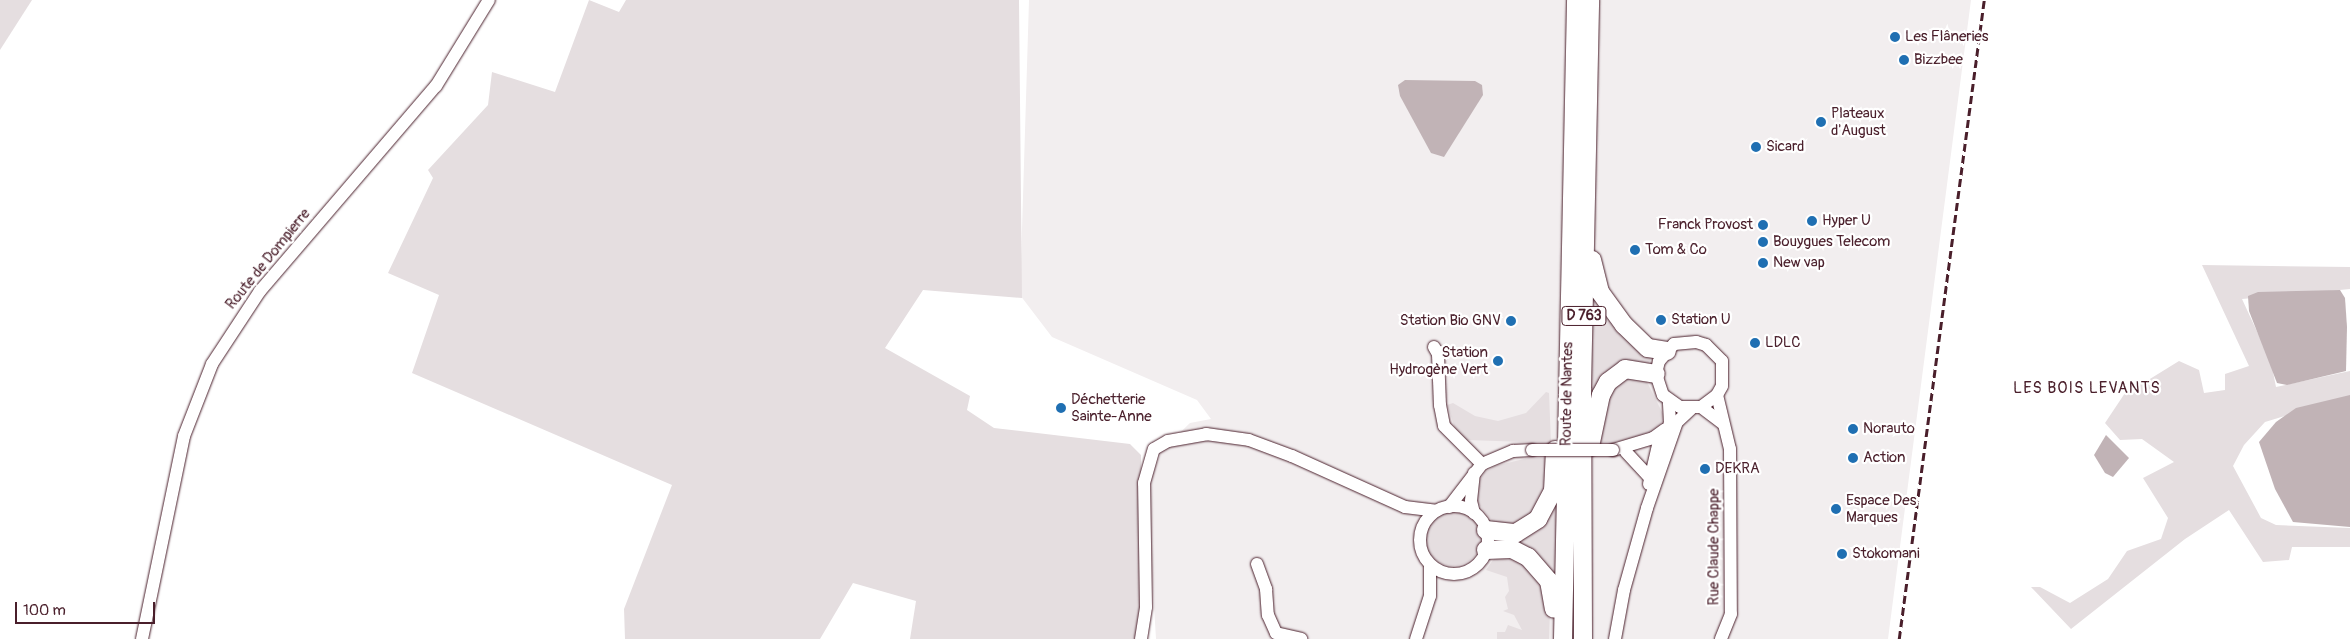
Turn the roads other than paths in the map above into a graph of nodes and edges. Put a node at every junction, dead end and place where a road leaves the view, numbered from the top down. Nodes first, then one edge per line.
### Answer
1 (490, 0) edge
2 (1576, 0) edge
3 (1590, 0) edge
4 (1586, 198) junction
5 (1570, 246) junction
6 (1434, 347) dead end
7 (1666, 351) junction
8 (1656, 374) junction
9 (1718, 395) junction
10 (1669, 402) junction
11 (1696, 408) junction
12 (1670, 423) junction
13 (1722, 423) junction
14 (1671, 439) junction
15 (1657, 448) junction
16 (1613, 450) junction
17 (1626, 452) junction
18 (1478, 469) junction
19 (1582, 476) junction
20 (1650, 478) junction
21 (1405, 507) junction
22 (1449, 507) junction
23 (1647, 508) junction
24 (1436, 511) junction
25 (1474, 513) junction
26 (1421, 529) junction
27 (1486, 530) junction
28 (1486, 550) junction
29 (1257, 564) dead end
30 (1430, 565) junction
31 (1451, 574) junction
32 (1430, 596) junction
33 (1274, 636) edge
34 (142, 639) edge
35 (1140, 639) edge
36 (1302, 639) edge
37 (1416, 639) edge
38 (1554, 639) edge
39 (1563, 639) edge
40 (1583, 639) edge
41 (1615, 639) edge
42 (1721, 639) edge

1 - 34 street, Route de Dompierre
2 - 5 highway, Route de Nantes / D 763
3 - 4 highway, Route de Nantes / D 763
4 - 7 highway
4 - 19 highway, Route de Nantes / D 763
5 - 27 highway
5 - 39 highway, Route de Nantes / D 763
6 - 18 street
7 - 8 street
7 - 9 street
8 - 10 street
8 - 19 highway
9 - 11 street
9 - 13 street, Rue Claude Chappe
10 - 11 street
10 - 12 street
11 - 13 street
11 - 14 street
12 - 15 street
12 - 16 street
13 - 42 street, Rue Claude Chappe
14 - 15 street
14 - 23 street
15 - 17 street
15 - 20 street
16 - 17 street
16 - 18 street, bridge
17 - 20 street
18 - 22 street
18 - 25 street
19 - 40 highway, Route de Nantes / D 763
20 - 23 street
21 - 24 street
21 - 26 street
21 - 35 street
22 - 24 street
22 - 25 street
23 - 41 street
24 - 26 street
25 - 27 street
26 - 30 street
27 - 28 street
28 - 31 street
28 - 38 highway
29 - 33 street
30 - 31 street
30 - 32 street
31 - 32 street
32 - 37 street
33 - 36 street

